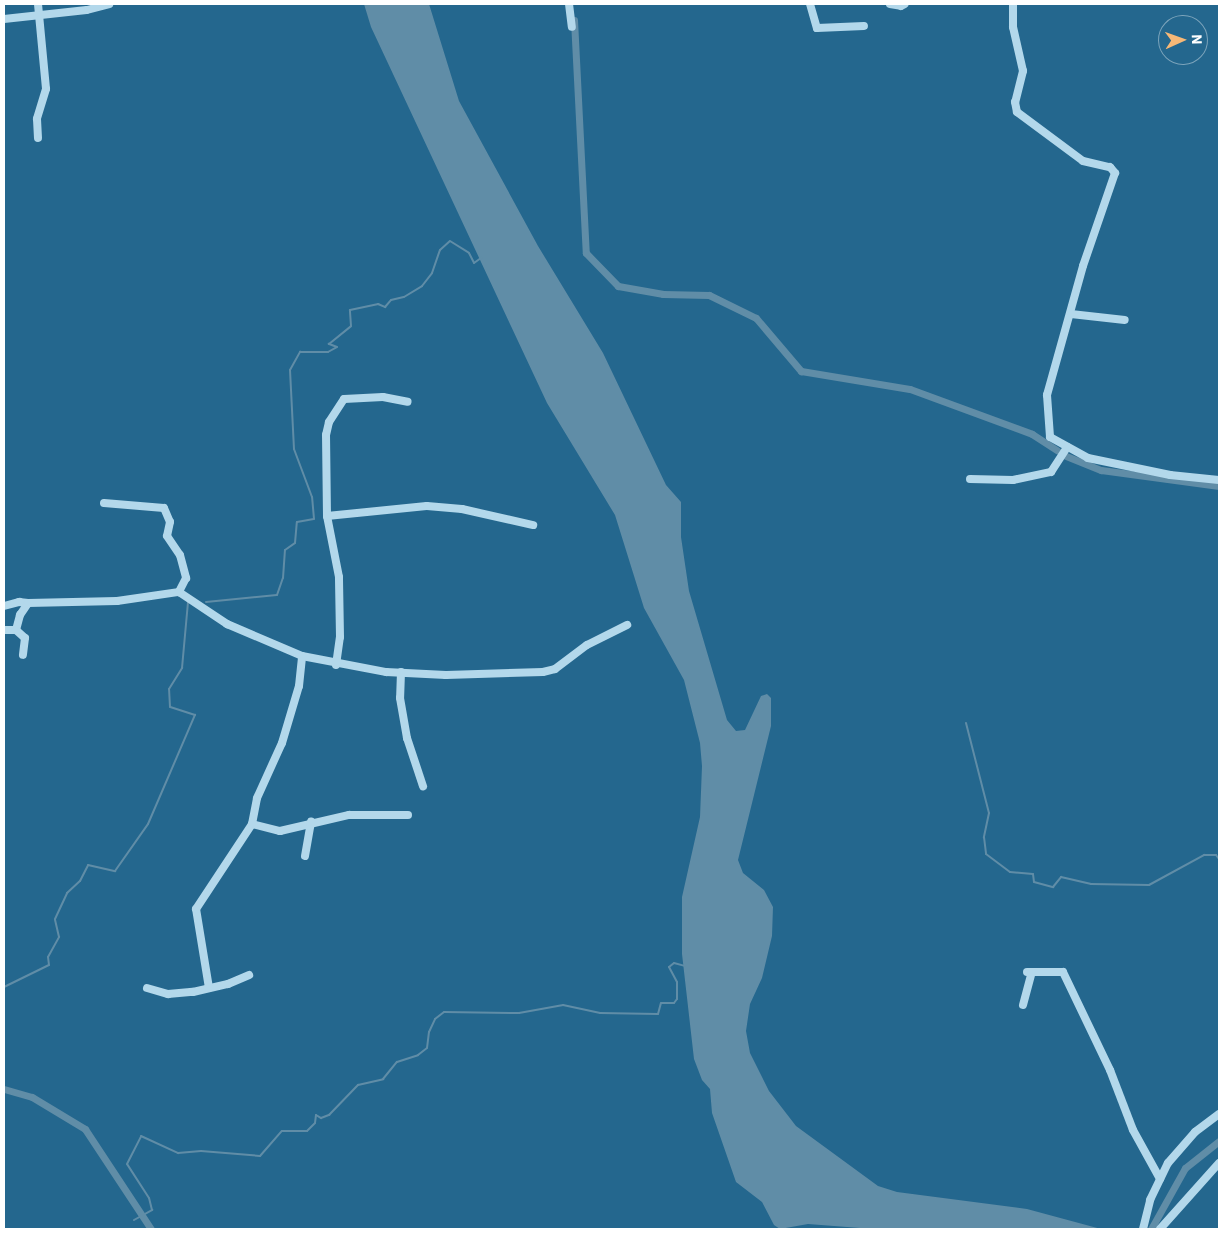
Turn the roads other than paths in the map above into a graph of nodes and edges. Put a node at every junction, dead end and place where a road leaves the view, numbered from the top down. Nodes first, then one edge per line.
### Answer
1 (38, 4) edge
2 (109, 4) edge
3 (570, 4) edge
4 (810, 4) edge
5 (890, 4) edge
6 (905, 4) edge
7 (1013, 4) edge
8 (40, 14) junction
9 (4, 20) edge
10 (864, 26) dead end
11 (572, 27) dead end
12 (38, 138) dead end
13 (1071, 314) junction
14 (1125, 320) dead end
15 (408, 402) dead end
16 (1067, 447) junction
17 (970, 479) dead end
18 (1219, 480) edge
19 (104, 503) dead end
20 (327, 516) junction
21 (533, 525) dead end
22 (179, 592) junction
23 (28, 603) junction
24 (4, 606) edge
25 (627, 625) dead end
26 (4, 630) edge
27 (16, 630) junction
28 (23, 655) dead end
29 (302, 656) junction
30 (336, 665) junction
31 (401, 672) junction
32 (423, 786) dead end
33 (408, 815) dead end
34 (311, 822) junction
35 (252, 824) junction
36 (305, 856) dead end
37 (249, 975) dead end
38 (147, 988) dead end
39 (209, 988) junction
40 (1023, 1005) dead end
41 (1219, 1114) edge
42 (1219, 1163) edge
43 (1160, 1179) junction
44 (1143, 1229) edge
45 (1160, 1229) edge

1 - 8 street
2 - 8 street
3 - 11 street
4 - 10 street
5 - 6 street
7 - 13 street
8 - 9 street
8 - 12 street
13 - 14 street
13 - 16 street
15 - 20 street
16 - 17 street
16 - 18 street
19 - 22 street
20 - 21 street
20 - 30 street
22 - 23 street
22 - 29 street
23 - 24 street
23 - 27 street
25 - 31 street
26 - 27 street
27 - 28 street
29 - 30 street
29 - 35 street
30 - 31 street
31 - 32 street
33 - 34 street
34 - 35 street
34 - 36 street
35 - 39 street
37 - 39 street
38 - 39 street
40 - 43 street
41 - 43 street
42 - 45 street
43 - 44 street

